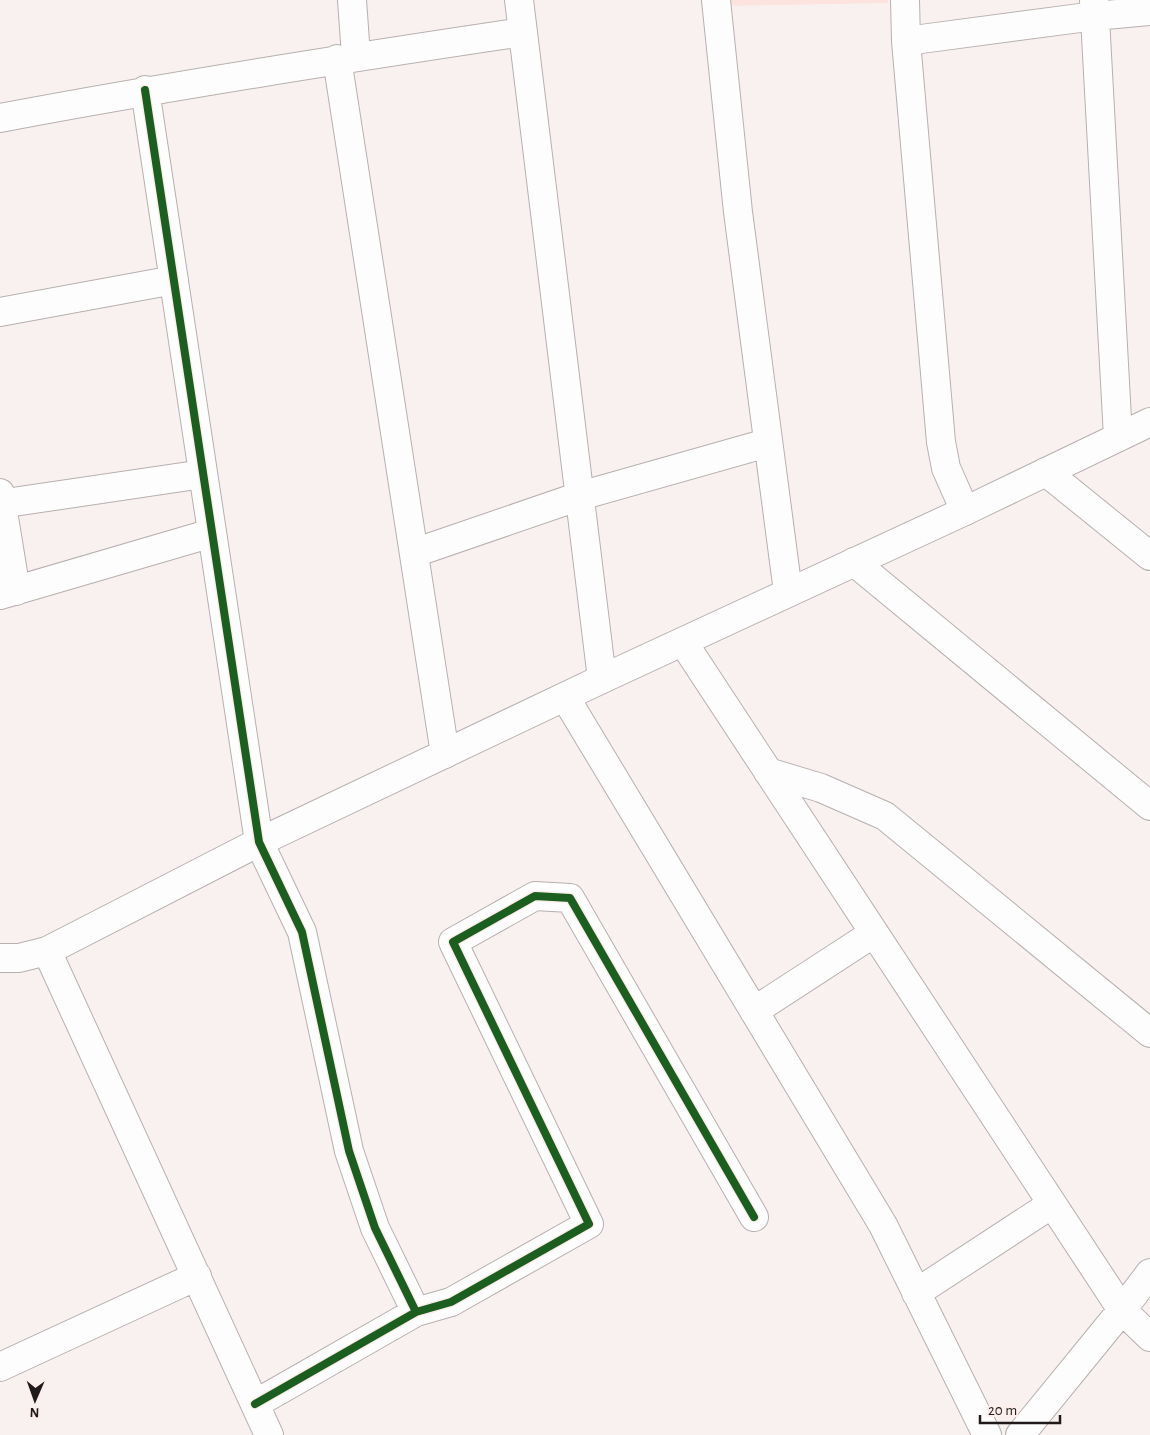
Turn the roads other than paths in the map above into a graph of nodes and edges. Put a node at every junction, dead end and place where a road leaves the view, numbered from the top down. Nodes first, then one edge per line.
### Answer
1 (352, 0) edge
2 (519, 0) edge
3 (716, 0) edge
4 (905, 0) edge
5 (1095, 8) edge
6 (1150, 11) edge
7 (523, 32) junction
8 (906, 41) junction
9 (347, 58) junction
10 (145, 90) junction
11 (0, 118) edge
12 (174, 280) junction
13 (0, 312) edge
14 (1150, 422) edge
15 (1118, 437) junction
16 (767, 442) junction
17 (1046, 472) junction
18 (203, 474) junction
19 (580, 496) junction
20 (1, 500) edge
21 (965, 511) junction
22 (212, 533) junction
23 (414, 553) junction
24 (1150, 556) edge
25 (854, 562) junction
26 (788, 592) junction
27 (8, 593) edge
28 (682, 642) junction
29 (602, 679) junction
30 (565, 697) junction
31 (445, 754) junction
32 (768, 772) junction
33 (1150, 806) edge
34 (259, 842) junction
35 (874, 932) junction
36 (46, 951) junction
37 (6, 961) edge
38 (754, 1011) junction
39 (1150, 1033) edge
40 (1052, 1204) junction
41 (754, 1218) dead end
42 (1150, 1273) edge
43 (197, 1276) junction
44 (916, 1293) junction
45 (1122, 1310) junction
46 (416, 1312) junction
47 (1150, 1337) edge
48 (0, 1367) edge
49 (255, 1404) junction
50 (269, 1435) edge
51 (987, 1435) edge
52 (1020, 1435) edge

1 - 9 street
2 - 7 street
3 - 16 street
4 - 8 street
5 - 6 street
5 - 8 street
5 - 15 street
7 - 9 street
7 - 19 street
8 - 21 street
9 - 10 street
9 - 23 street
10 - 11 street
10 - 12 street
12 - 13 street
12 - 18 street
14 - 15 street
15 - 17 street
16 - 19 street
16 - 26 street
17 - 21 street
17 - 24 street
18 - 20 street
18 - 22 street
19 - 23 street
19 - 29 street
20 - 27 street
21 - 25 street
22 - 27 street
22 - 34 street
23 - 31 street
25 - 26 street
25 - 33 street
26 - 28 street
28 - 29 street
28 - 32 street
29 - 30 street
30 - 31 street
30 - 38 street
31 - 34 street
32 - 35 street
32 - 39 street
34 - 36 street
34 - 46 street
35 - 38 street
35 - 40 street
36 - 37 street
36 - 43 street
38 - 44 street
40 - 44 street
40 - 45 street
41 - 46 street
42 - 45 street
43 - 48 street
43 - 49 street
44 - 51 street
45 - 47 street
45 - 52 street
46 - 49 street
49 - 50 street

